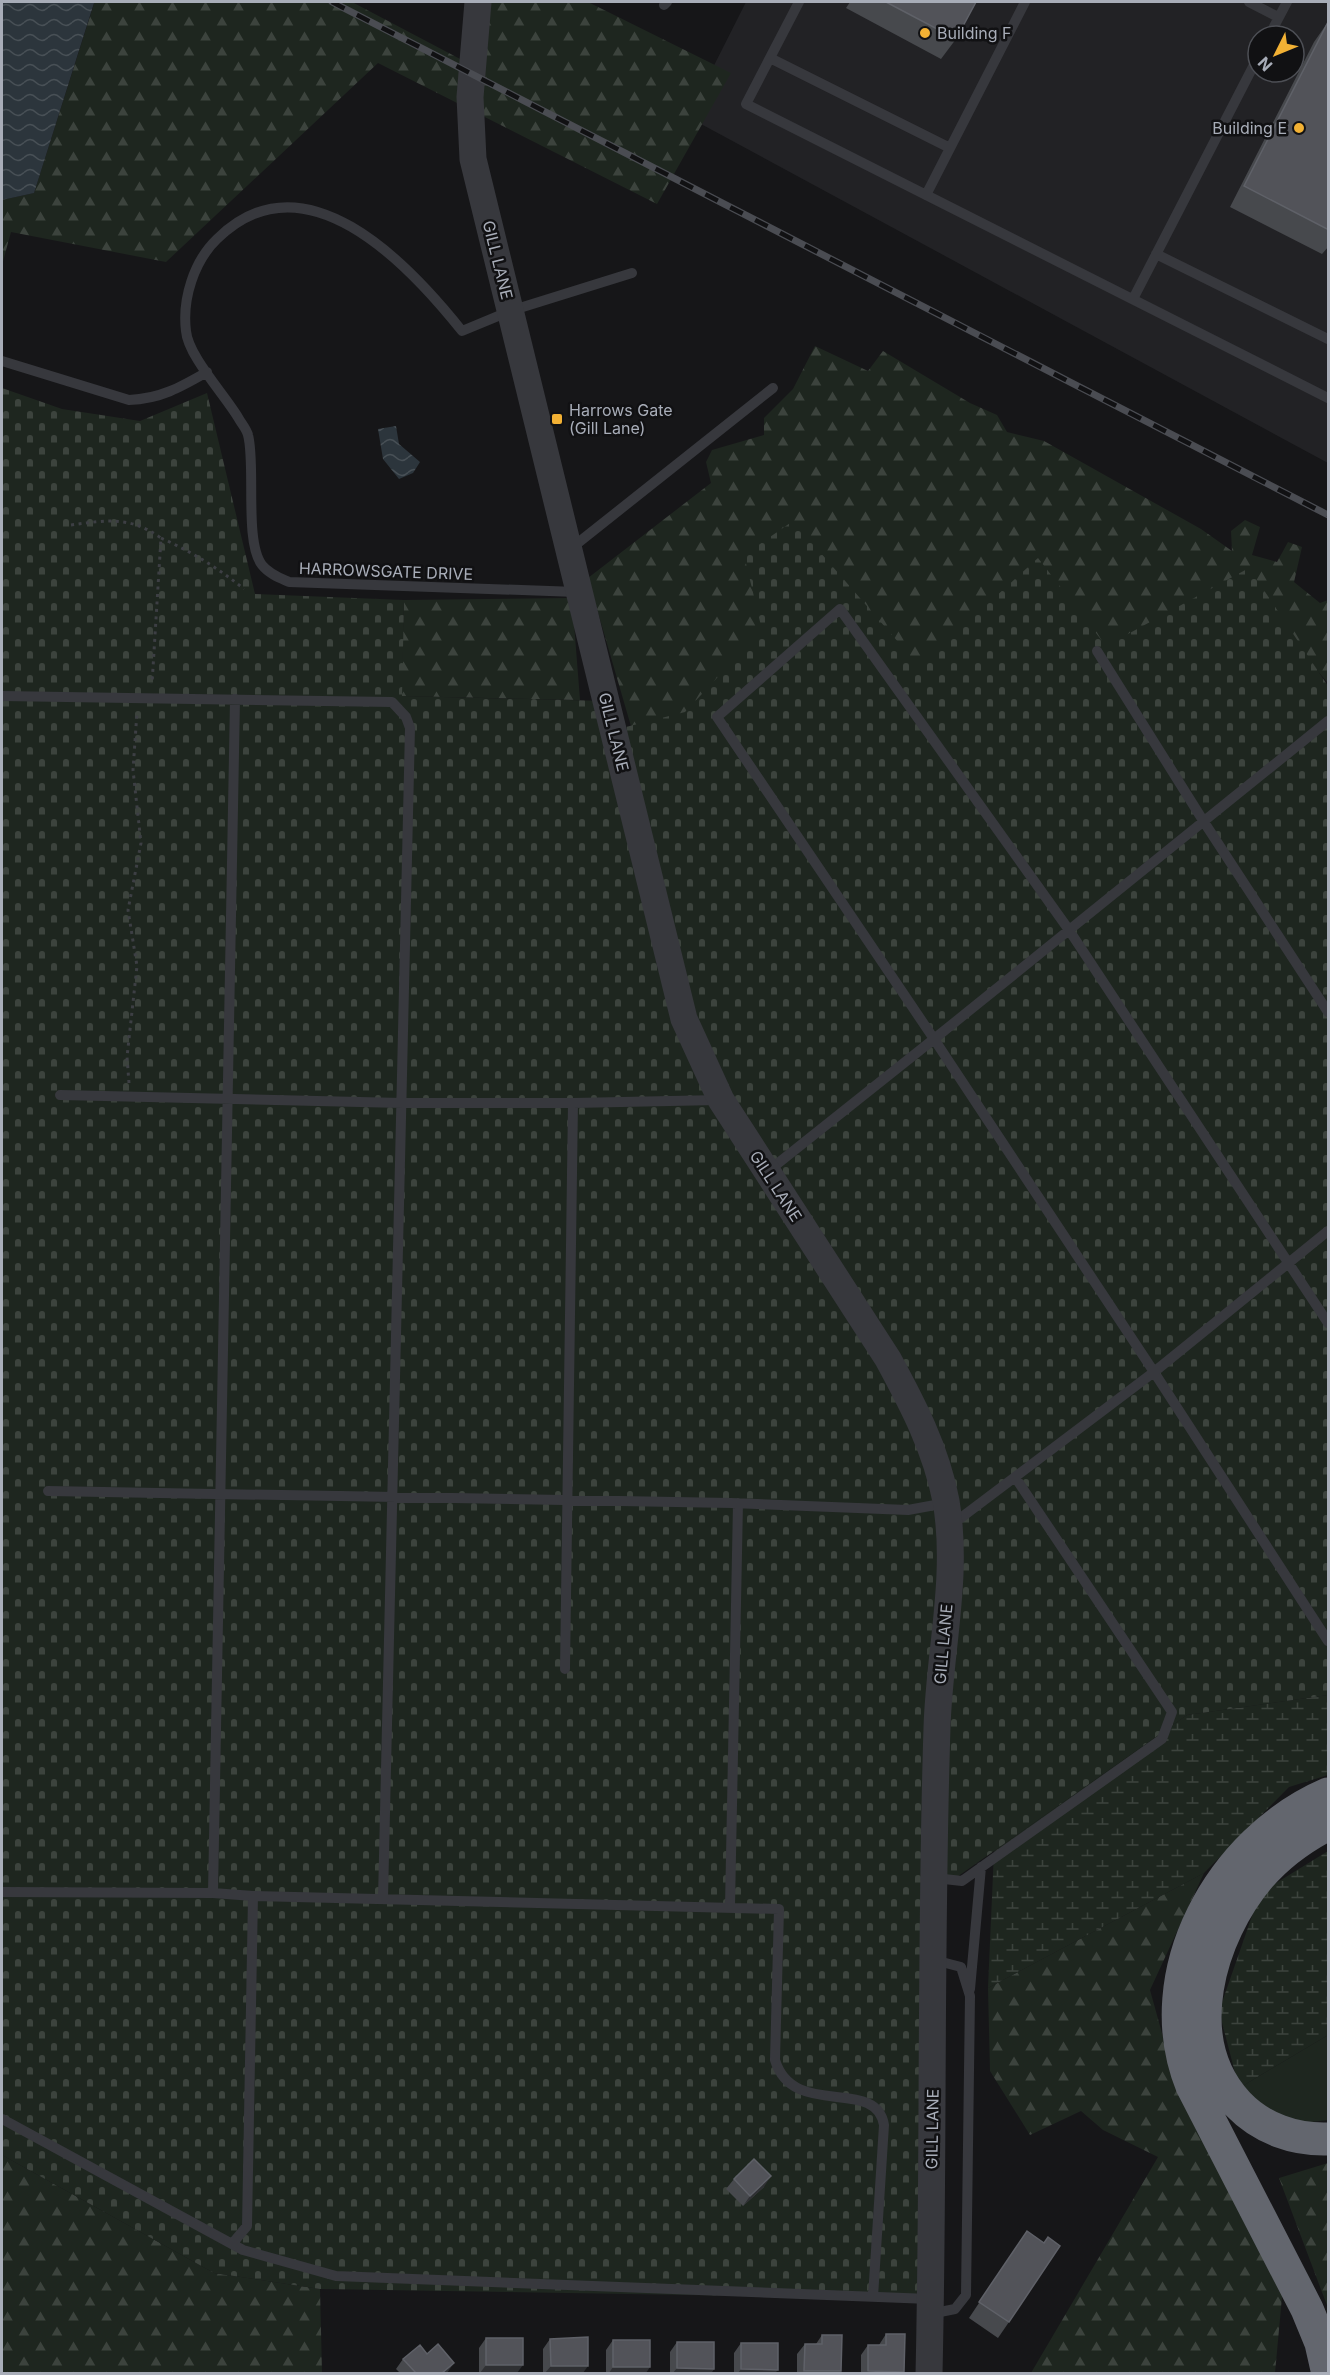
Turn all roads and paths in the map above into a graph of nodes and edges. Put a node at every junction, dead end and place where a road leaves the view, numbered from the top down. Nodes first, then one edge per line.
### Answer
1 (477, 2) edge
2 (799, 2) edge
3 (1025, 2) edge
4 (1249, 2) edge
5 (1287, 2) edge
6 (1278, 18) junction
7 (1275, 24) edge
8 (770, 58) junction
9 (1246, 80) edge
10 (950, 148) junction
11 (926, 195) junction
12 (1156, 254) junction
13 (632, 273) dead end
14 (1134, 299) junction
15 (510, 311) junction
16 (1329, 339) edge
17 (2, 361) edge
18 (207, 372) junction
19 (773, 388) dead end
20 (1329, 398) edge
21 (71, 525) dead end
22 (161, 538) junction
23 (568, 552) junction
24 (244, 589) dead end
25 (577, 592) junction
26 (1097, 651) dead end
27 (2, 696) edge
28 (138, 698) junction
29 (151, 698) junction
30 (235, 699) junction
31 (1329, 721) edge
32 (1204, 822) junction
33 (1070, 930) junction
34 (1329, 1012) edge
35 (934, 1039) junction
36 (60, 1095) dead end
37 (130, 1097) junction
38 (226, 1099) junction
39 (720, 1100) junction
40 (402, 1102) junction
41 (573, 1102) junction
42 (767, 1172) junction
43 (1329, 1231) edge
44 (1289, 1263) junction
45 (1329, 1323) edge
46 (1154, 1372) junction
47 (1015, 1477) junction
48 (48, 1491) dead end
49 (219, 1494) junction
50 (394, 1497) junction
51 (567, 1500) junction
52 (738, 1503) junction
53 (948, 1514) junction
54 (1329, 1641) edge
55 (565, 1670) dead end
56 (1329, 1794) edge
57 (1329, 1824) edge
58 (981, 1867) junction
59 (935, 1878) junction
60 (2, 1892) edge
61 (213, 1893) junction
62 (253, 1896) junction
63 (383, 1899) junction
64 (730, 1906) junction
65 (934, 1960) junction
66 (970, 1996) junction
67 (2, 2119) edge
68 (1329, 2139) edge
69 (232, 2244) junction
70 (873, 2297) junction
71 (930, 2307) junction
72 (929, 2373) edge
73 (1328, 2373) edge

1 - 15 street, GILL LANE
2 - 8 lane
3 - 10 lane
4 - 6 lane
5 - 6 lane
6 - 7 lane
8 - 10 lane
8 - 11 lane
9 - 12 lane
10 - 11 lane
11 - 14 lane
12 - 14 lane
12 - 16 lane
13 - 15 lane, HARROWSGATE DRIVE
14 - 20 lane
15 - 18 lane, HARROWSGATE DRIVE
15 - 23 street, GILL LANE
17 - 18 lane
18 - 25 lane, HARROWSGATE DRIVE
19 - 23 lane
21 - 22 path
22 - 24 path
22 - 29 path
23 - 25 street, GILL LANE
25 - 39 street, GILL LANE
26 - 32 lane
27 - 28 lane
28 - 29 lane
28 - 37 path
29 - 30 lane
30 - 38 lane
30 - 40 lane
31 - 32 lane
32 - 33 lane
32 - 34 lane
33 - 35 lane
33 - 35 lane
33 - 44 lane
35 - 42 lane
35 - 46 lane
36 - 37 lane
37 - 38 lane
38 - 40 lane
38 - 49 lane
39 - 41 lane
39 - 42 street, GILL LANE
40 - 41 lane
40 - 50 lane
41 - 51 lane
42 - 53 street, GILL LANE
43 - 44 lane
44 - 45 lane
44 - 46 lane
46 - 47 lane
46 - 54 lane
47 - 53 lane
47 - 58 lane
48 - 49 lane
49 - 50 lane
49 - 61 lane
50 - 51 lane
50 - 63 lane
51 - 52 lane
51 - 55 lane
52 - 53 lane
52 - 64 lane
53 - 59 street, GILL LANE
56 - 73 highway
57 - 68 highway
58 - 59 lane
58 - 66 lane
59 - 65 street, GILL LANE
60 - 61 lane
61 - 62 lane
62 - 63 lane
62 - 69 lane
63 - 64 lane
64 - 70 lane
65 - 66 lane
65 - 71 street, GILL LANE
66 - 71 lane
67 - 69 lane
69 - 70 lane
70 - 71 lane
71 - 72 street, GILL LANE

